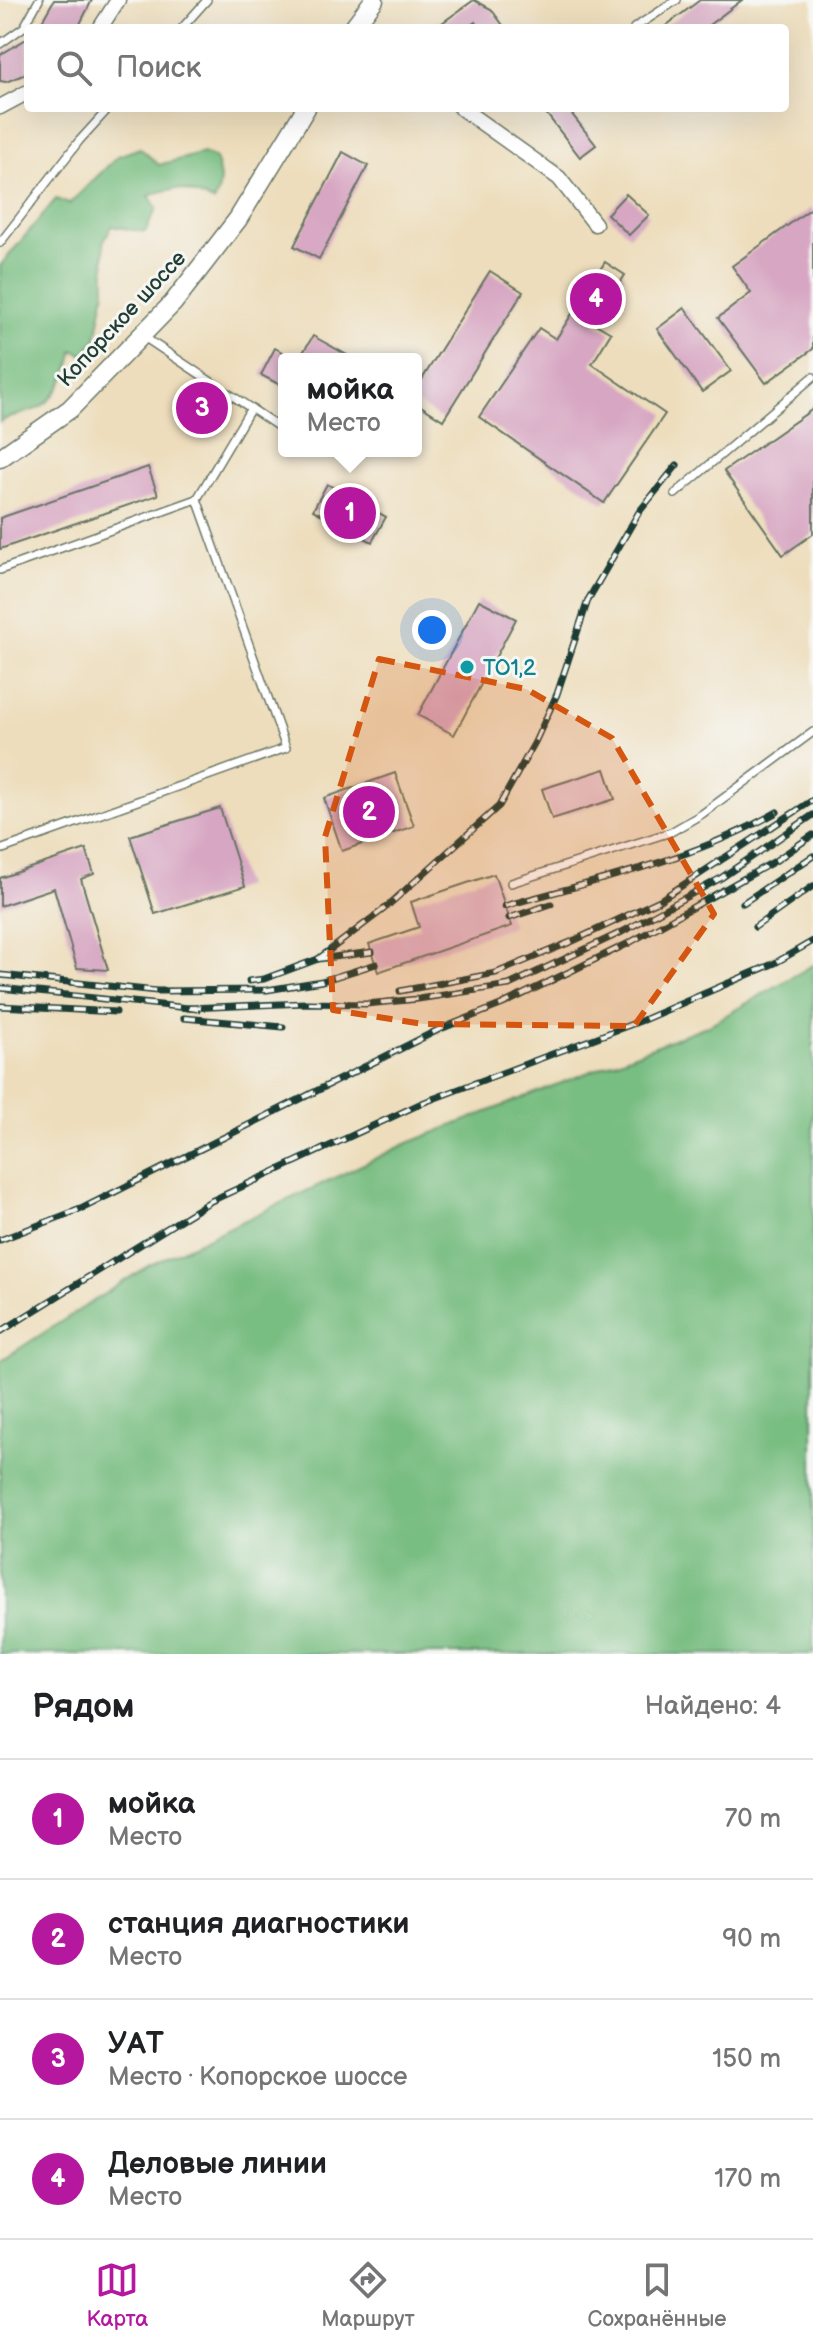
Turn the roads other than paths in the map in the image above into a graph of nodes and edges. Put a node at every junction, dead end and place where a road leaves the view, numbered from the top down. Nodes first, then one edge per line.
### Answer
1 (39, 0) edge
2 (118, 0) edge
3 (207, 0) edge
4 (374, 0) edge
5 (677, 0) edge
6 (26, 24) edge
7 (103, 24) edge
8 (186, 24) edge
9 (356, 24) edge
10 (640, 24) edge
11 (24, 27) edge
12 (0, 44) edge
13 (24, 94) edge
14 (0, 107) edge
15 (105, 112) edge
16 (304, 112) edge
17 (467, 112) edge
18 (595, 224) dead end
19 (0, 243) edge
20 (143, 336) junction
21 (813, 377) edge
22 (251, 408) junction
23 (278, 426) edge
24 (0, 458) edge
25 (675, 494) dead end
26 (197, 499) junction
27 (0, 570) edge
28 (813, 732) edge
29 (0, 850) edge
30 (511, 883) dead end

1 - 6 lane
2 - 7 street
3 - 8 lane
4 - 9 main road
5 - 10 lane
11 - 12 lane
13 - 14 street
15 - 19 lane
16 - 20 main road, Копорское шоссе
17 - 18 street
20 - 22 lane
20 - 24 main road, Копорское шоссе
21 - 25 lane
22 - 23 lane
22 - 26 lane
26 - 27 lane
26 - 29 lane
28 - 30 lane

